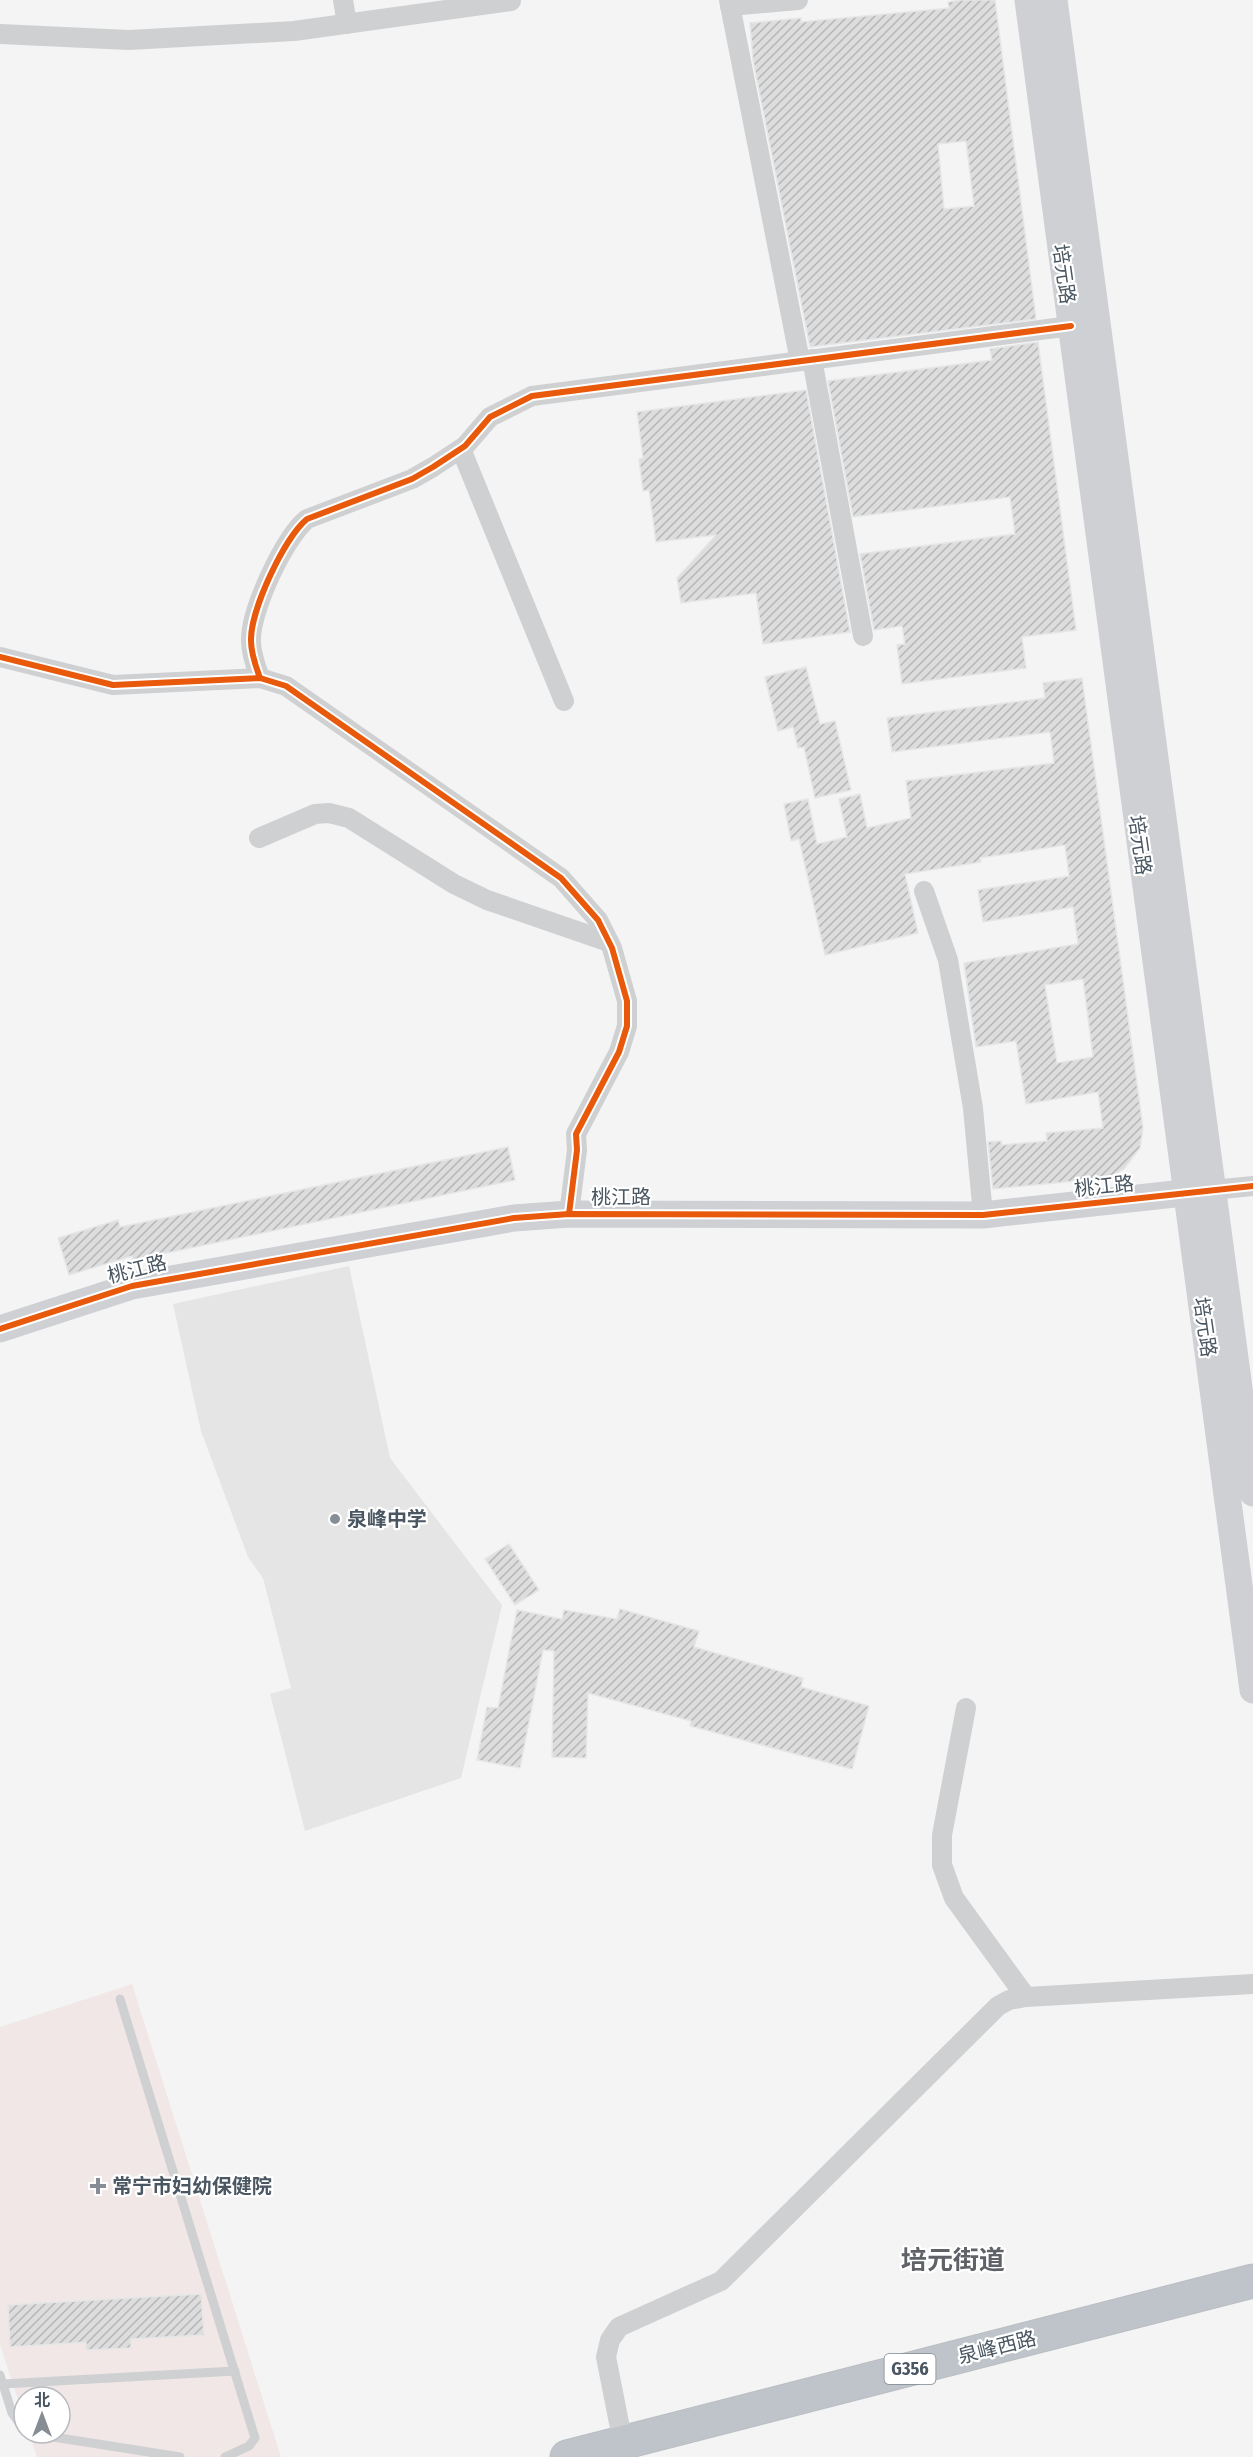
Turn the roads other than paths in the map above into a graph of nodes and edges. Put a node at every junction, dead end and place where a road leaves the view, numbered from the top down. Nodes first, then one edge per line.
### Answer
1 (343, 0) edge
2 (798, 0) edge
3 (1028, 0) edge
4 (1054, 0) edge
5 (511, 1) edge
6 (730, 3) edge
7 (384, 9) edge
8 (347, 24) junction
9 (0, 34) edge
10 (1071, 326) junction
11 (806, 360) junction
12 (461, 449) junction
13 (863, 636) dead end
14 (0, 657) edge
15 (260, 678) junction
16 (564, 701) dead end
17 (259, 838) dead end
18 (924, 891) dead end
19 (609, 942) junction
20 (1253, 1186) edge
21 (1200, 1192) junction
22 (569, 1214) junction
23 (983, 1215) junction
24 (0, 1329) edge
25 (1253, 1493) edge
26 (1253, 1690) edge
27 (966, 1708) dead end
28 (1253, 1984) edge
29 (1026, 1997) junction
30 (120, 1999) dead end
31 (1253, 2281) edge
32 (235, 2371) junction
33 (2, 2379) edge
34 (12, 2413) edge
35 (72, 2440) edge
36 (623, 2443) junction
37 (166, 2456) edge
38 (180, 2457) edge
39 (225, 2457) edge
40 (567, 2457) edge

1 - 8 street
2 - 6 street
3 - 10 main road, 培元路
4 - 21 main road, 培元路
5 - 7 street
6 - 11 street
7 - 8 street
8 - 9 street
10 - 11 street
10 - 21 main road, 培元路
11 - 12 street
11 - 13 street
12 - 15 street
12 - 16 street
14 - 15 street
15 - 19 street
17 - 19 street
18 - 23 street
19 - 22 street
20 - 21 street, 桃江路
21 - 23 main road, 桃江路
21 - 25 main road, 培元路
21 - 26 main road, 培元路
22 - 23 main road, 桃江路
22 - 24 main road, 桃江路
27 - 29 street
28 - 29 street
29 - 36 street
30 - 32 lane
31 - 36 highway, 泉峰西路 / G356
32 - 33 lane
32 - 39 lane
33 - 34 lane
35 - 37 lane
36 - 40 highway, 泉峰西路 / G356
37 - 38 lane

